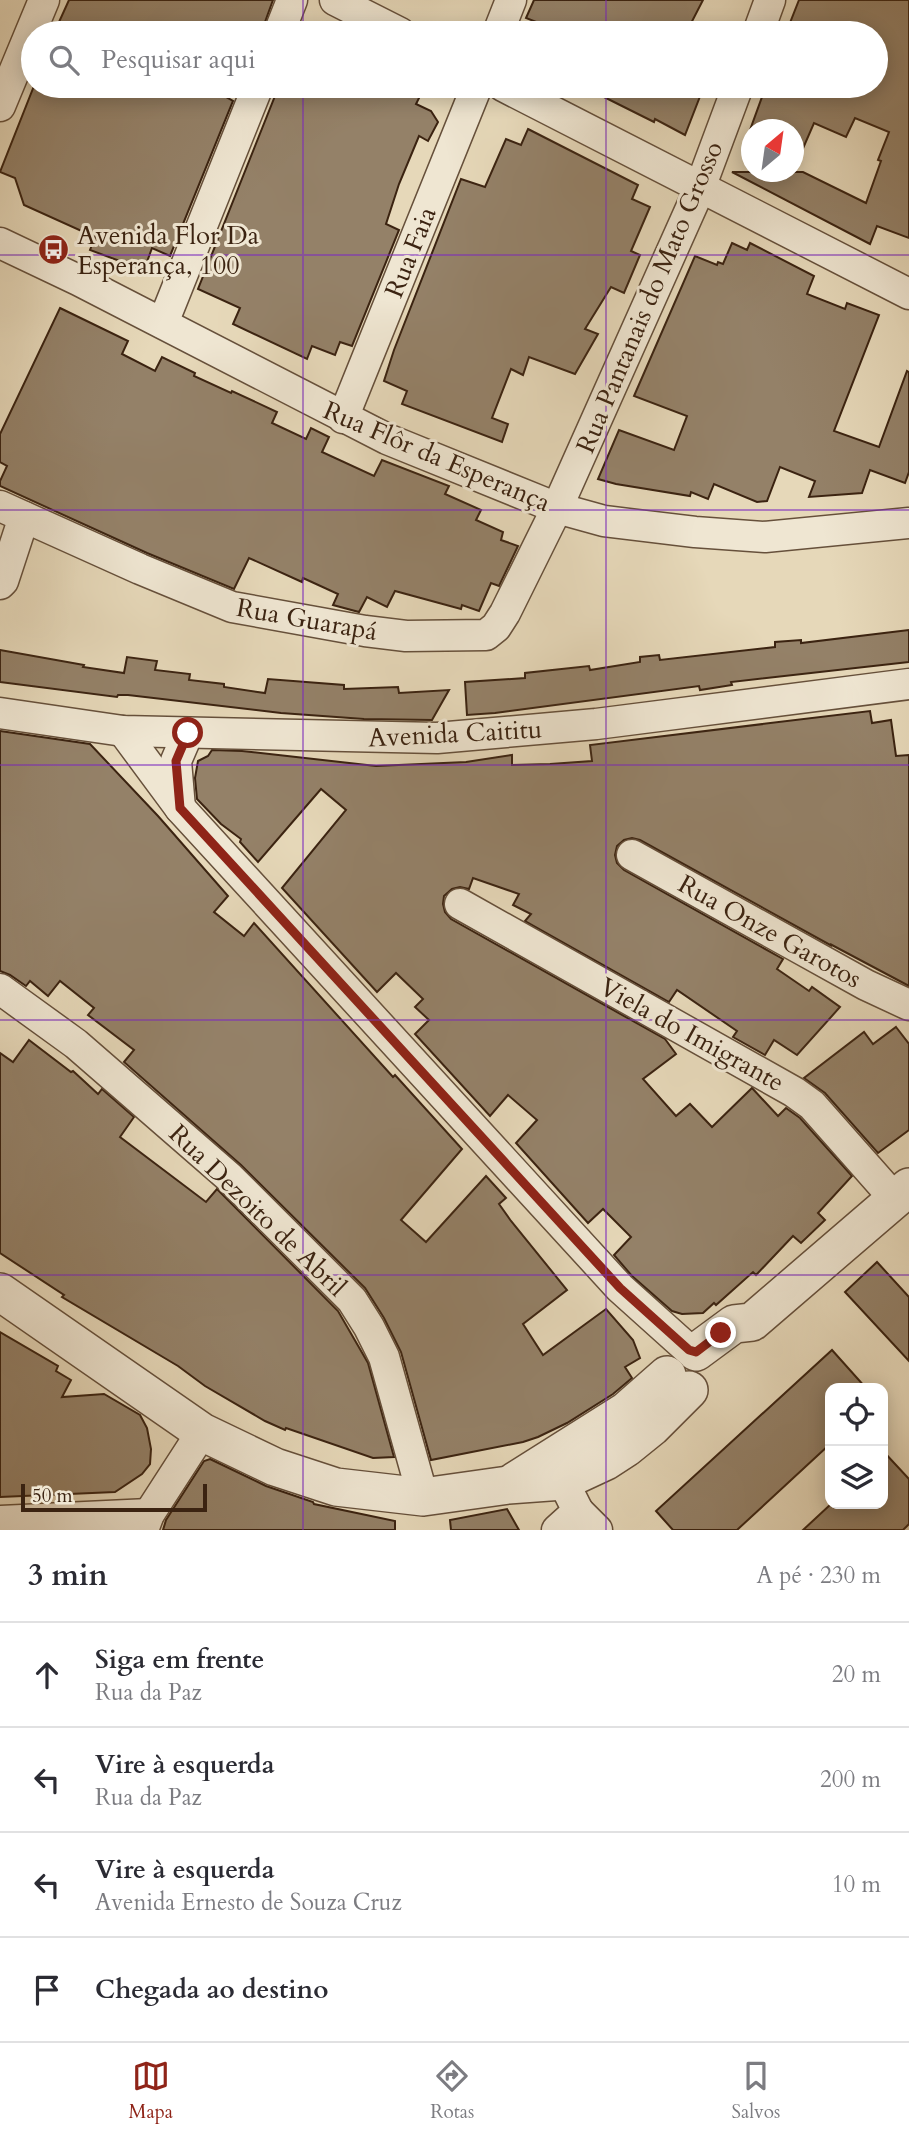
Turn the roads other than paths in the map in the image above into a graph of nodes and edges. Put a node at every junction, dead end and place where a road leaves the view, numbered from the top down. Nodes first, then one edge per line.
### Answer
1 (44, 0) edge
2 (292, 0) edge
3 (335, 0) edge
4 (511, 0) edge
5 (770, 0) edge
6 (35, 21) edge
7 (284, 21) edge
8 (376, 21) edge
9 (503, 21) edge
10 (762, 21) edge
11 (21, 55) edge
12 (253, 98) edge
13 (472, 98) edge
14 (526, 98) edge
15 (734, 98) edge
16 (0, 106) edge
17 (700, 188) junction
18 (0, 243) edge
19 (909, 293) edge
20 (163, 323) junction
21 (343, 418) junction
22 (557, 508) junction
23 (12, 512) edge
24 (909, 523) edge
25 (0, 584) edge
26 (909, 684) edge
27 (0, 713) edge
28 (123, 731) junction
29 (188, 733) junction
30 (180, 808) junction
31 (632, 855) dead end
32 (460, 904) dead end
33 (0, 989) edge
34 (909, 1005) edge
35 (902, 1193) edge
36 (0, 1292) edge
37 (686, 1367) junction
38 (202, 1432) junction
39 (423, 1497) junction
40 (570, 1501) edge
41 (0, 1521) edge
42 (146, 1522) edge

1 - 6 street
2 - 7 street
3 - 8 street
4 - 9 street
5 - 10 street
11 - 16 street
12 - 20 street
13 - 21 street, Rua Faia
14 - 17 street
15 - 17 street, Rua Pantanais do Mato Grosso
17 - 19 street
17 - 22 street, Rua Pantanais do Mato Grosso
18 - 20 street, Rua Flôr da Esperança
20 - 21 street, Rua Flôr da Esperança
21 - 22 street, Rua Flôr da Esperança
22 - 23 street, Rua Guarapá
22 - 24 street, Rua Flôr da Esperança
23 - 25 street
26 - 29 street, Avenida Caititu
27 - 28 street, Avenida Caititu
28 - 29 street, Avenida Caititu
28 - 30 street
29 - 30 street
30 - 37 street
31 - 34 street, Rua Onze Garotos
32 - 35 street, Viela do Imigrante
33 - 39 street, Rua Dezoito de Abril
35 - 37 street
36 - 38 street
37 - 40 street
38 - 39 street
38 - 42 street
39 - 40 street
41 - 42 street

